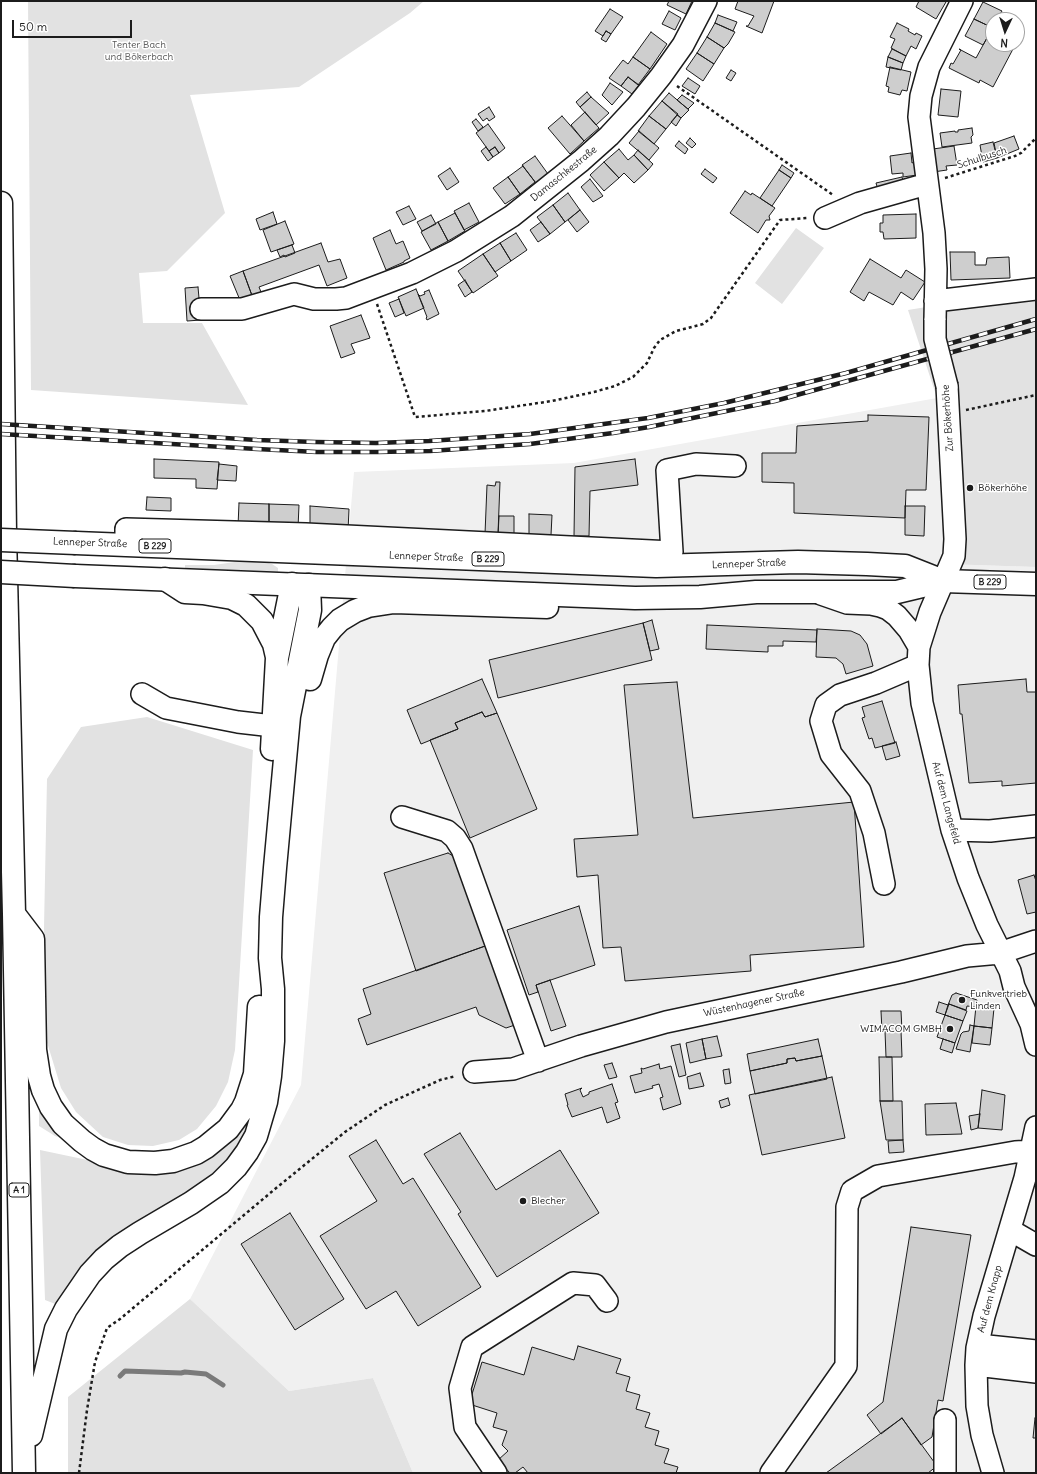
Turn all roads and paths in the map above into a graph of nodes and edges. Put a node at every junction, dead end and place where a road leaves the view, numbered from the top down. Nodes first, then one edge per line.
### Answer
1 (706, 1) edge
2 (962, 1) edge
3 (661, 76) junction
4 (1036, 138) edge
5 (927, 184) junction
6 (860, 202) junction
7 (1, 203) edge
8 (825, 218) joint
9 (372, 289) junction
10 (1036, 289) edge
11 (201, 309) dead end
12 (935, 310) junction
13 (1036, 395) edge
14 (961, 411) dead end
15 (735, 466) dead end
16 (1, 540) edge
17 (126, 545) junction
18 (304, 552) junction
19 (1, 572) edge
20 (166, 579) junction
21 (943, 581) junction
22 (1036, 584) edge
23 (301, 585) junction
24 (813, 591) junction
25 (570, 596) junction
26 (919, 656) junction
27 (277, 658) junction
28 (142, 694) dead end
29 (281, 721) junction
30 (402, 817) dead end
31 (1036, 826) edge
32 (952, 830) junction
33 (884, 884) dead end
34 (14, 914) junction
35 (1036, 942) edge
36 (1000, 952) junction
37 (1036, 1045) edge
38 (538, 1061) junction
39 (474, 1072) joint
40 (1036, 1127) edge
41 (1032, 1151) junction
42 (1010, 1230) junction
43 (1036, 1245) edge
44 (607, 1301) dead end
45 (1036, 1351) edge
46 (977, 1355) junction
47 (1036, 1372) edge
48 (945, 1420) dead end
49 (24, 1469) edge
50 (79, 1473) edge
51 (496, 1473) edge
52 (771, 1473) edge
53 (945, 1473) edge
54 (993, 1473) edge

1 - 3 street, Damaschkestraße
2 - 5 street, Zur Bökerhöhe
3 - 6 path
3 - 9 street, Damaschkestraße
4 - 5 path, Schulbusch
5 - 6 street
5 - 12 street, Zur Bökerhöhe
6 - 8 street
7 - 34 main road, A 1
8 - 9 path
9 - 11 street, Damaschkestraße
10 - 12 street
12 - 21 street, Zur Bökerhöhe, bridge
13 - 14 path
15 - 17 street
16 - 17 main road, Lenneper Straße / B 229, bridge
17 - 18 main road, Lenneper Straße / B 229
18 - 21 main road, Lenneper Straße / B 229
18 - 23 main road
19 - 20 main road, Lenneper Straße / B 229, bridge
20 - 23 main road, Lenneper Straße / B 229
20 - 27 main road
21 - 22 main road, Lenneper Straße / B 229
21 - 24 main road, Lenneper Straße / B 229
21 - 26 street, Auf dem Langefeld
23 - 25 main road, Lenneper Straße / B 229
23 - 27 main road
23 - 29 main road
24 - 25 main road, Lenneper Straße / B 229
24 - 26 street, Auf dem Langefeld
25 - 29 main road
26 - 32 street, Auf dem Langefeld
26 - 33 street
27 - 29 main road
28 - 29 street
29 - 34 main road
29 - 49 main road
30 - 38 street
31 - 32 street
32 - 36 street, Auf dem Langefeld
34 - 49 main road, A 1
35 - 36 street, Wüstenhagener Straße
36 - 37 street
36 - 38 street, Wüstenhagener Straße
38 - 39 street, Wüstenhagener Straße
39 - 50 path
40 - 41 street, Auf dem Knapp
41 - 42 street, Auf dem Knapp
41 - 52 street
42 - 43 street
42 - 46 street, Auf dem Knapp
44 - 51 street
45 - 46 street
46 - 47 street
46 - 54 street, Auf dem Knapp
48 - 53 street

